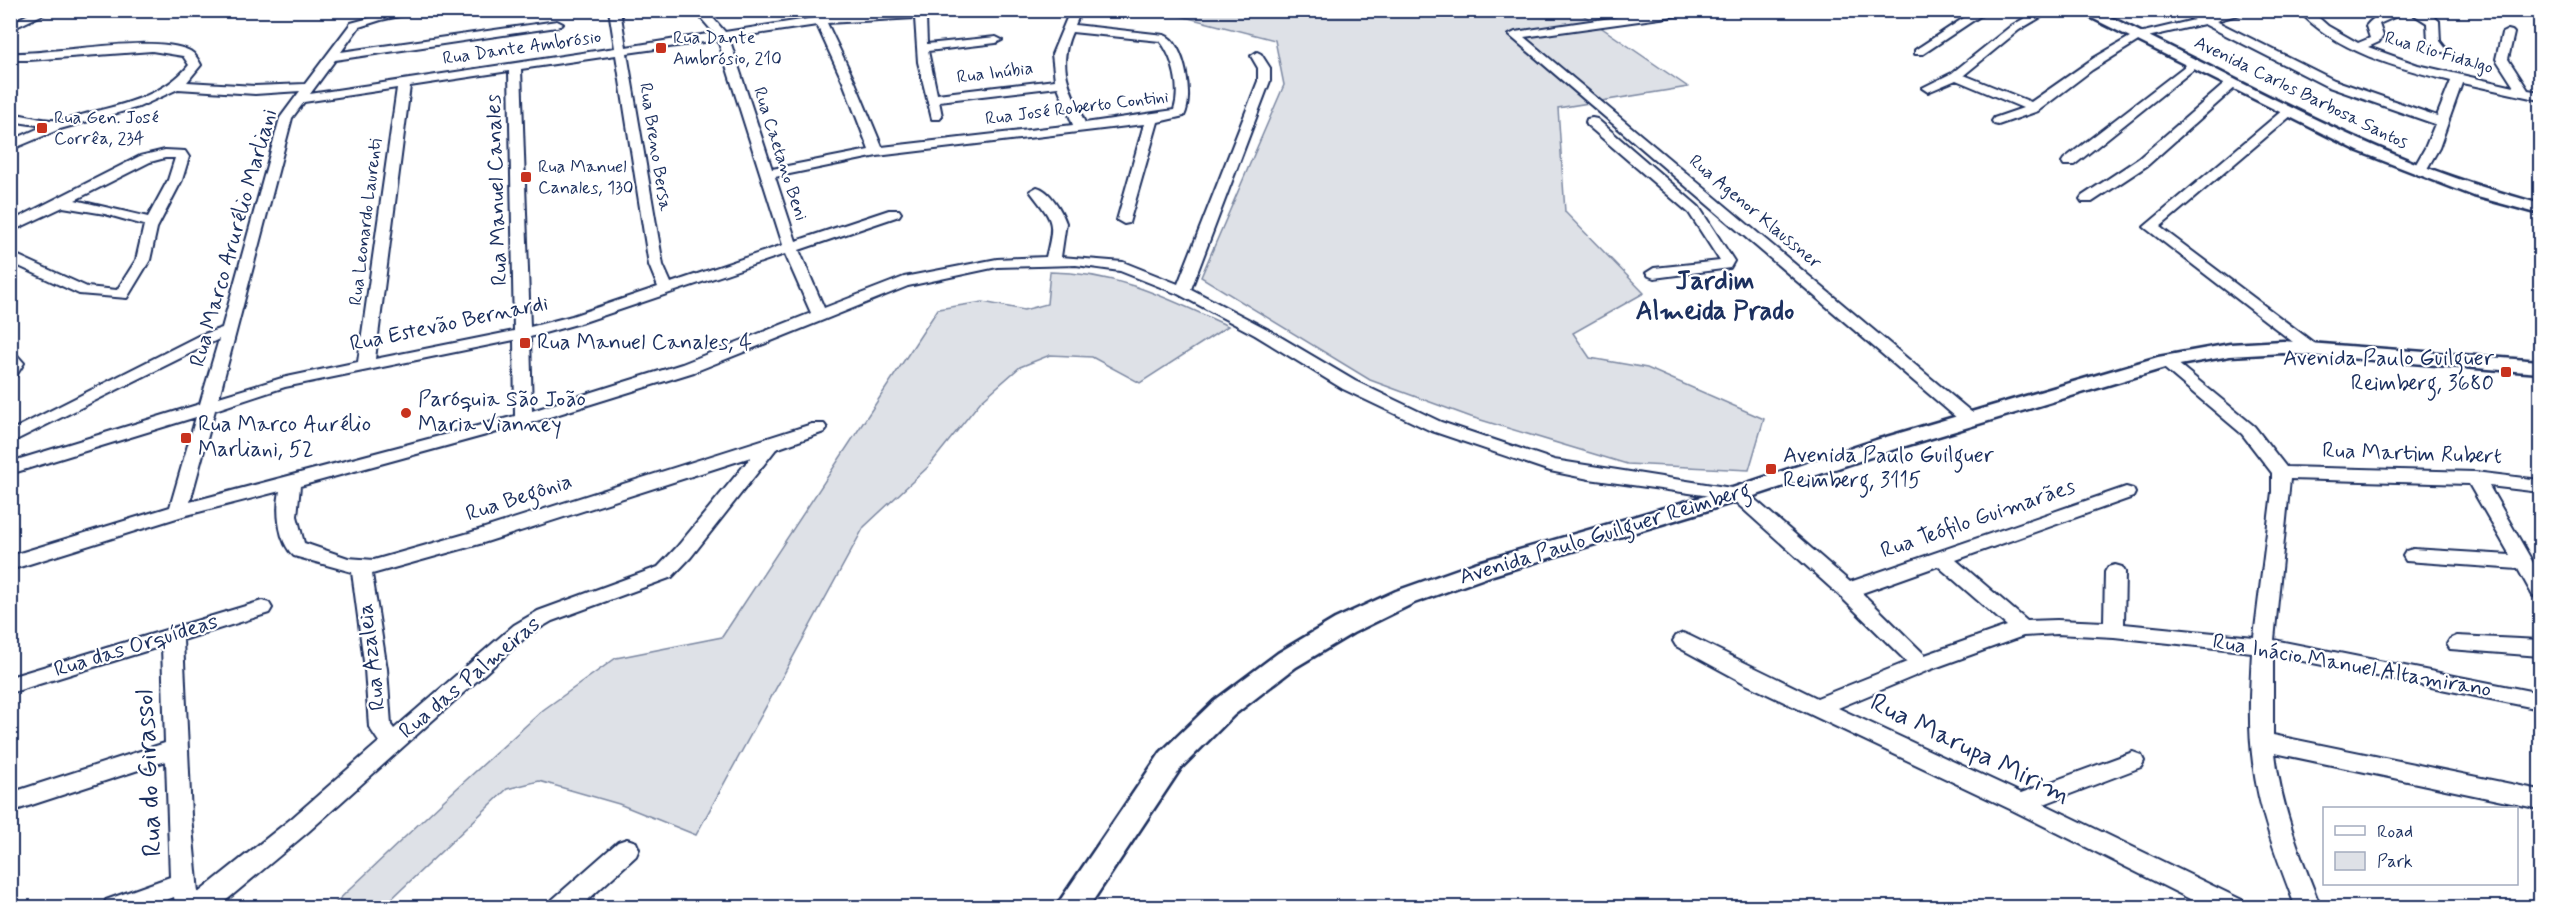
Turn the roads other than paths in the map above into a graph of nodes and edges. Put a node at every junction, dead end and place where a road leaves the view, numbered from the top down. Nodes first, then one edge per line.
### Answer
1 (47, 10) edge
2 (422, 10) edge
3 (614, 10) edge
4 (699, 10) edge
5 (1036, 10) edge
6 (1072, 10) edge
7 (1696, 10) edge
8 (1984, 10) edge
9 (2048, 10) edge
10 (2083, 10) edge
11 (2180, 10) edge
12 (2249, 10) edge
13 (2303, 10) edge
14 (2403, 10) edge
15 (2412, 10) edge
16 (921, 12) edge
17 (818, 15) edge
18 (2207, 21) junction
19 (557, 24) dead end
20 (10, 27) edge
21 (1070, 28) junction
22 (2508, 33) dead end
23 (723, 36) junction
24 (2139, 36) junction
25 (996, 40) dead end
26 (2359, 47) junction
27 (923, 48) junction
28 (2441, 50) dead end
29 (622, 51) junction
30 (1919, 52) dead end
31 (1257, 56) dead end
32 (10, 57) edge
33 (331, 57) junction
34 (2194, 63) junction
35 (515, 67) junction
36 (1956, 76) junction
37 (2457, 80) junction
38 (404, 83) junction
39 (1063, 83) junction
40 (2233, 83) junction
41 (176, 85) junction
42 (1928, 88) dead end
43 (2523, 92) junction
44 (304, 93) junction
45 (2541, 96) edge
46 (932, 98) junction
47 (2034, 108) junction
48 (2288, 112) junction
49 (936, 116) dead end
50 (10, 117) edge
51 (1152, 119) junction
52 (1998, 121) dead end
53 (1592, 122) dead end
54 (2442, 122) junction
55 (59, 124) junction
56 (1080, 127) junction
57 (10, 146) edge
58 (877, 152) junction
59 (2069, 162) dead end
60 (2419, 171) junction
61 (768, 174) junction
62 (1037, 191) dead end
63 (2087, 199) dead end
64 (60, 202) junction
65 (1716, 204) junction
66 (1692, 208) junction
67 (2541, 209) edge
68 (894, 213) dead end
69 (1124, 220) dead end
70 (153, 223) junction
71 (10, 228) edge
72 (792, 246) junction
73 (10, 256) edge
74 (1053, 261) junction
75 (1654, 273) dead end
76 (666, 288) junction
77 (1183, 291) junction
78 (819, 314) junction
79 (228, 331) junction
80 (522, 334) junction
81 (2312, 348) junction
82 (10, 357) edge
83 (2165, 361) junction
84 (366, 365) junction
85 (2541, 368) edge
86 (10, 372) edge
87 (208, 406) junction
88 (525, 419) junction
89 (1970, 420) junction
90 (818, 428) dead end
91 (10, 438) edge
92 (770, 445) junction
93 (10, 468) edge
94 (2281, 473) junction
95 (2475, 478) junction
96 (291, 483) junction
97 (2541, 486) edge
98 (2126, 493) dead end
99 (1737, 494) junction
100 (178, 511) junction
101 (2413, 556) dead end
102 (1941, 558) junction
103 (10, 563) edge
104 (2525, 563) junction
105 (361, 567) junction
106 (2115, 572) dead end
107 (1847, 591) junction
108 (2541, 591) edge
109 (262, 608) dead end
110 (2023, 629) junction
111 (2114, 630) junction
112 (172, 636) junction
113 (1683, 641) dead end
114 (2457, 644) dead end
115 (2264, 646) junction
116 (2541, 648) edge
117 (1922, 664) junction
118 (10, 685) edge
119 (2541, 701) edge
120 (1817, 707) junction
121 (2262, 742) junction
122 (392, 743) junction
123 (175, 749) junction
124 (2133, 761) dead end
125 (2541, 800) edge
126 (10, 803) edge
127 (2020, 803) junction
128 (627, 849) dead end
129 (183, 883) junction
130 (115, 908) edge
131 (189, 908) edge
132 (198, 908) edge
133 (561, 908) edge
134 (1070, 908) edge
135 (2233, 908) edge
136 (2309, 908) edge

1 - 20 street
2 - 33 street, Rua Marco Arurélio Marliani
3 - 29 street, Rua Breno Bersa
4 - 23 street, Rua Caetano Beni
5 - 16 street, Rua Dante Ambrósio
6 - 21 street
7 - 65 street, Rua Agenor Klaussner
8 - 30 street
9 - 36 street
10 - 24 main road, Avenida Carlos Barbosa Santos
11 - 18 street
12 - 18 street
13 - 26 street, Rua Rio Fidalgo
14 - 26 street
15 - 28 street
16 - 17 street, Rua Dante Ambrósio
16 - 27 street
17 - 23 street, Rua Dante Ambrósio
17 - 58 street
18 - 24 street
18 - 54 street
19 - 33 street
21 - 39 street
21 - 51 street, Rua José Roberto Contini
22 - 43 street
23 - 29 street, Rua Dante Ambrósio
23 - 61 street, Rua Caetano Beni
24 - 34 main road, Avenida Carlos Barbosa Santos
24 - 47 street
25 - 27 street
26 - 37 street, Rua Rio Fidalgo
27 - 46 street
29 - 35 street, Rua Dante Ambrósio
29 - 76 street, Rua Breno Bersa
31 - 77 street
32 - 41 street
33 - 44 street, Rua Marco Arurélio Marliani
34 - 40 main road, Avenida Carlos Barbosa Santos
34 - 59 street
35 - 38 street, Rua Dante Ambrósio
35 - 80 street, Rua Manuel Canales
36 - 42 street
36 - 47 street
37 - 43 street, Rua Rio Fidalgo
37 - 54 street
38 - 44 street, Rua Dante Ambrósio
38 - 84 street, Rua Leonardo Laurenti
39 - 46 street, Rua Inúbia
39 - 56 street
40 - 48 main road, Avenida Carlos Barbosa Santos
40 - 63 street
41 - 44 street, Rua Dante Ambrósio
41 - 55 street
43 - 45 street, Rua Rio Fidalgo
44 - 79 street, Rua Marco Arurélio Marliani
46 - 49 street
47 - 52 street
48 - 60 main road, Avenida Carlos Barbosa Santos
48 - 81 street
50 - 55 street
51 - 56 street, Rua José Roberto Contini
51 - 69 street
53 - 66 street
54 - 60 street
55 - 57 street
56 - 58 street, Rua José Roberto Contini
58 - 61 street
60 - 67 main road, Avenida Carlos Barbosa Santos
61 - 72 street, Rua Caetano Beni
62 - 74 street
64 - 70 street
64 - 70 street
64 - 71 street
65 - 66 street
65 - 89 street, Rua Agenor Klaussner
66 - 75 street
68 - 72 street, Rua Estevão Bernardi
70 - 73 street
72 - 76 street, Rua Estevão Bernardi
72 - 78 street, Rua Caetano Beni
74 - 77 street
74 - 78 street
76 - 80 street, Rua Estevão Bernardi
77 - 99 street
78 - 88 street
79 - 87 street, Rua Marco Arurélio Marliani
79 - 91 street
80 - 84 street, Rua Estevão Bernardi
80 - 88 street, Rua Manuel Canales
81 - 83 main road, Avenida Paulo Guilguer Reimberg
81 - 85 main road, Avenida Paulo Guilguer Reimberg
82 - 86 street
83 - 89 main road, Avenida Paulo Guilguer Reimberg
83 - 94 street
84 - 87 street, Rua Estevão Bernardi
87 - 93 street, Rua Estevão Bernardi
87 - 100 street, Rua Marco Arurélio Marliani
88 - 96 street
89 - 99 main road, Avenida Paulo Guilguer Reimberg
90 - 92 street, Rua Begônia
92 - 105 street, Rua Begônia
92 - 122 street, Rua das Palmeiras
94 - 95 street, Rua Martim Rubert
94 - 115 street
95 - 97 street, Rua Martim Rubert
95 - 104 street
96 - 100 street
96 - 105 street, Rua Begônia
98 - 102 street, Rua Teófilo Guimarães
99 - 107 street
99 - 134 main road, Avenida Paulo Guilguer Reimberg
100 - 103 street
101 - 104 street
102 - 107 street, Rua Teófilo Guimarães
102 - 110 street
104 - 108 street
105 - 122 street, Rua Azaleia
106 - 111 street
107 - 117 street
109 - 112 street, Rua das Orquídeas
110 - 111 street, Rua Inácio Manuel Altamirano
110 - 117 street, Rua Inácio Manuel Altamirano
111 - 115 street, Rua Inácio Manuel Altamirano
112 - 118 street, Rua das Orquídeas
112 - 123 street, Rua do Girassol
113 - 120 street, Rua Marupa Mirim
114 - 116 street
115 - 119 street, Rua Inácio Manuel Altamirano
115 - 121 street
117 - 120 street, Rua Inácio Manuel Altamirano
120 - 127 street, Rua Marupa Mirim
121 - 125 street
121 - 136 street
122 - 132 street, Rua das Palmeiras
123 - 126 street
123 - 129 street, Rua do Girassol
124 - 127 street
127 - 135 street, Rua Marupa Mirim
128 - 133 street
129 - 130 street
129 - 131 street, Rua do Girassol

